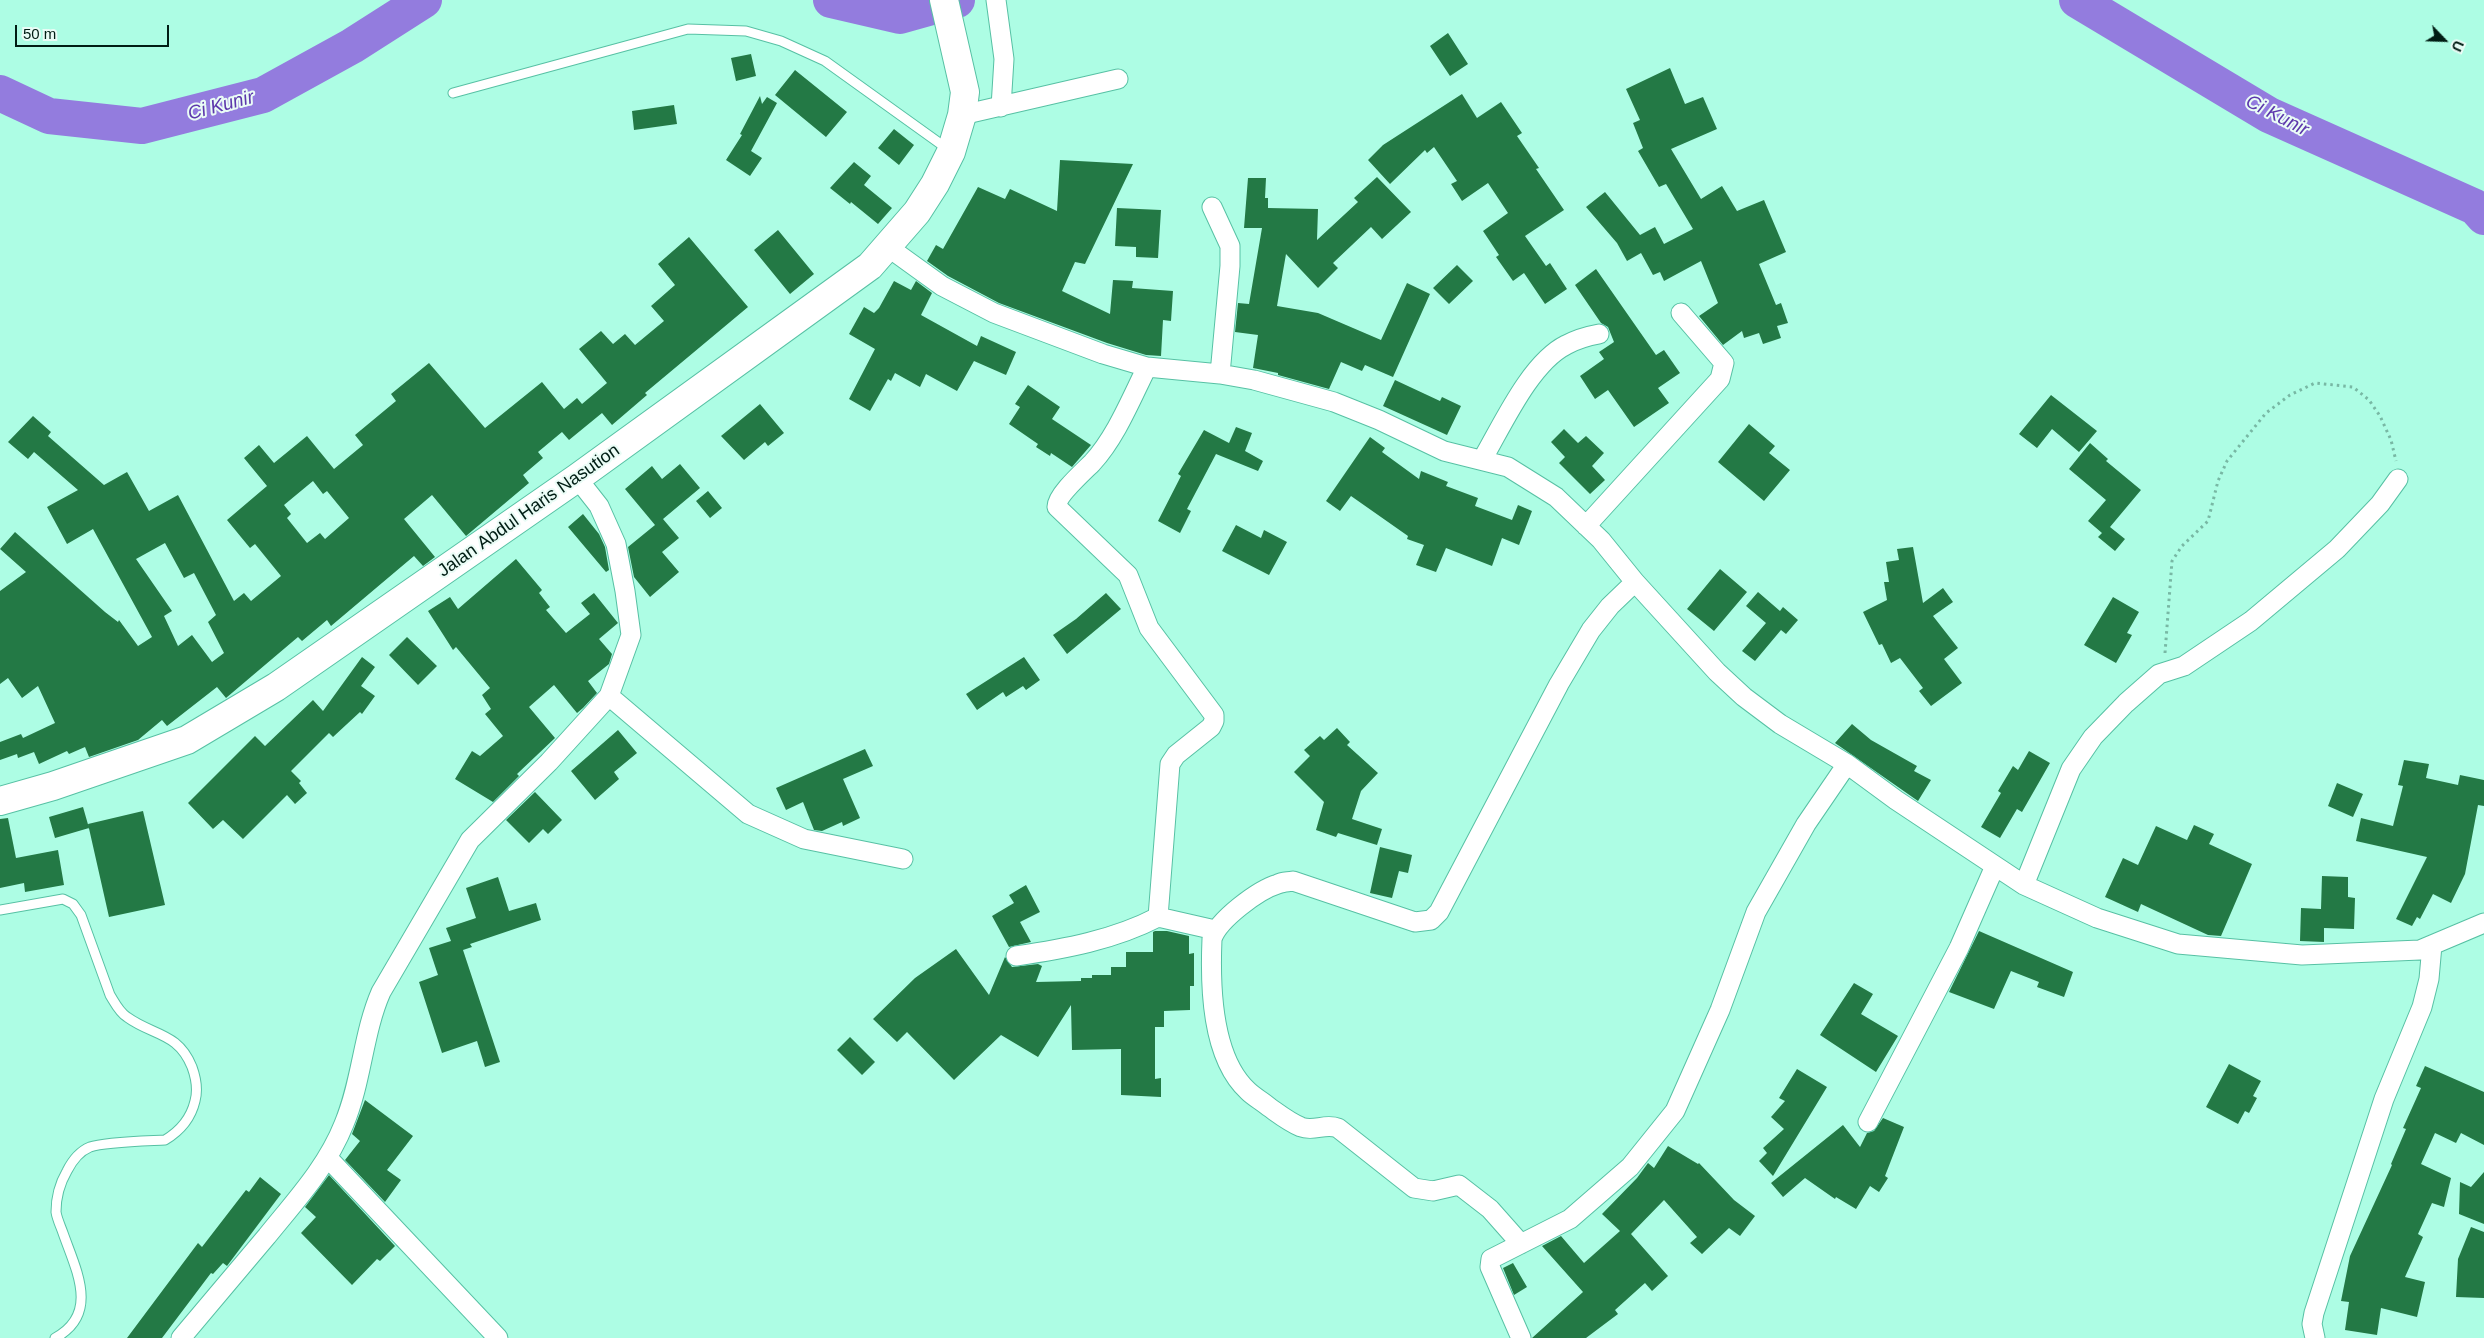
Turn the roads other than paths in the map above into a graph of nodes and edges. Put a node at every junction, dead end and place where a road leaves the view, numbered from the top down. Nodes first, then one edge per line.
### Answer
1 (944, 0) edge
2 (996, 0) edge
3 (1118, 79) dead end
4 (453, 94) dead end
5 (963, 104) junction
6 (1001, 107) junction
7 (951, 152) junction
8 (1212, 207) dead end
9 (888, 247) junction
10 (1681, 313) dead end
11 (1599, 334) dead end
12 (1147, 367) junction
13 (1220, 374) junction
14 (1482, 460) junction
15 (577, 478) junction
16 (2398, 479) road end
17 (1586, 526) junction
18 (1635, 582) junction
19 (609, 696) junction
20 (1847, 764) junction
21 (0, 801) edge
22 (903, 859) dead end
23 (1995, 866) junction
24 (2024, 885) junction
25 (0, 910) edge
26 (1158, 917) junction
27 (2484, 923) edge
28 (1214, 930) junction
29 (2432, 945) junction
30 (1016, 956) dead end
31 (1868, 1122) dead end
32 (328, 1158) junction
33 (1521, 1244) junction
34 (55, 1338) edge
35 (181, 1338) edge
36 (498, 1338) edge
37 (1521, 1338) edge
38 (2315, 1338) edge

1 - 5 main road
2 - 6 street
3 - 6 street
4 - 7 lane
5 - 6 street
5 - 7 main road, Jalan Abdul Haris Nasution
7 - 9 main road, Jalan Abdul Haris Nasution
8 - 13 street
9 - 12 street
9 - 15 main road, Jalan Abdul Haris Nasution
10 - 17 street
11 - 14 street
12 - 13 street
12 - 26 street
13 - 14 street
14 - 17 street
15 - 19 street
15 - 21 main road, Jalan Abdul Haris Nasution
16 - 24 street
17 - 18 street
18 - 20 street
18 - 28 street
19 - 22 street
19 - 32 street
20 - 23 street
20 - 33 street
23 - 24 street
23 - 31 street
24 - 29 street
25 - 34 lane
26 - 28 street
26 - 30 street
27 - 29 street
28 - 33 street
29 - 38 street
32 - 35 street
32 - 36 street
33 - 37 street

